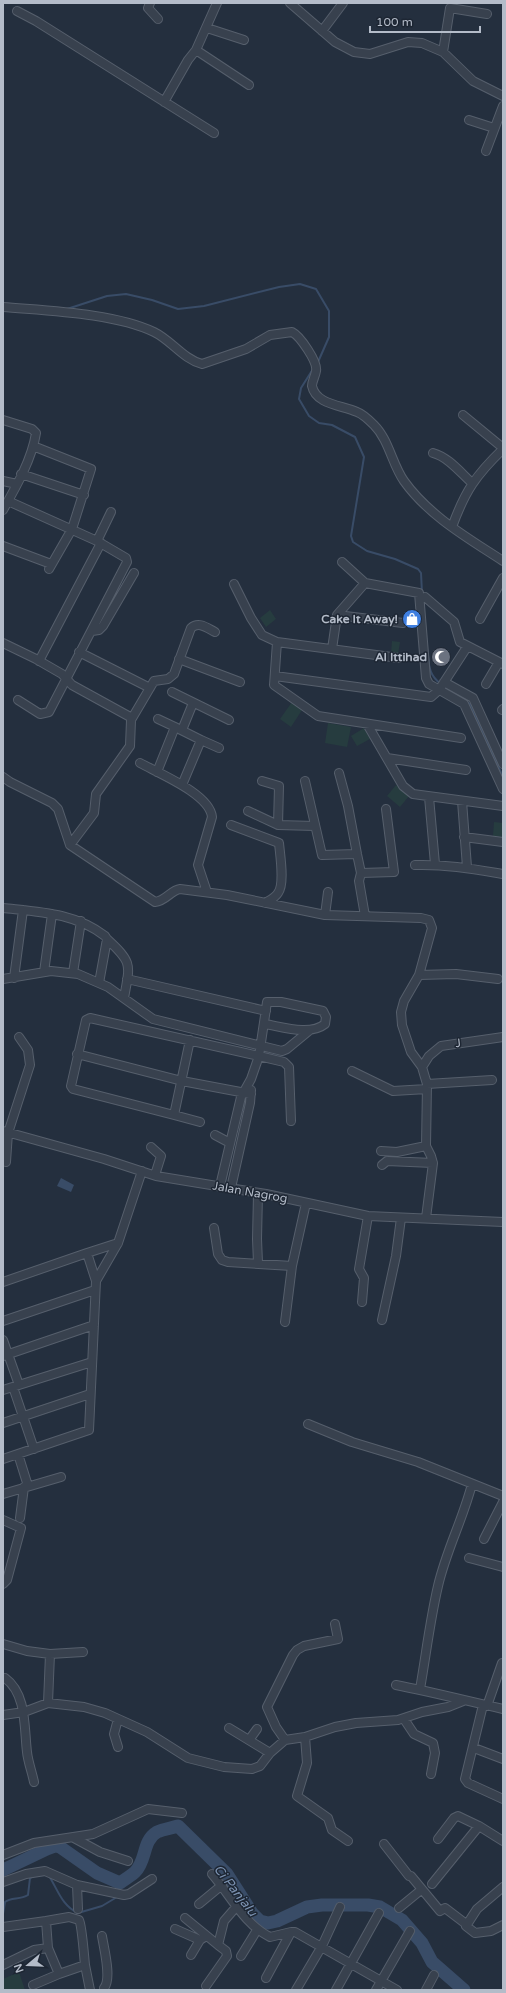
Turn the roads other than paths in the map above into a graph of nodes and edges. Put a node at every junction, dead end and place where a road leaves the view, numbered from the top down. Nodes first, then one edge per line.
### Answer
1 (150, 3) edge
2 (217, 3) edge
3 (290, 3) edge
4 (342, 3) edge
5 (450, 5) edge
6 (18, 11) dead end
7 (486, 14) dead end
8 (158, 19) dead end
9 (207, 28) junction
10 (322, 31) junction
11 (244, 40) dead end
12 (196, 50) junction
13 (443, 52) junction
14 (249, 85) dead end
15 (503, 96) edge
16 (164, 102) junction
17 (503, 106) edge
18 (469, 120) dead end
19 (494, 128) junction
20 (214, 133) dead end
21 (486, 152) dead end
22 (3, 309) edge
23 (463, 415) dead end
24 (3, 420) edge
25 (33, 446) junction
26 (503, 448) edge
27 (433, 453) dead end
28 (21, 474) junction
29 (3, 481) edge
30 (472, 482) junction
31 (17, 484) junction
32 (84, 495) junction
33 (8, 501) junction
34 (3, 510) edge
35 (110, 512) dead end
36 (452, 527) junction
37 (72, 530) junction
38 (99, 542) junction
39 (3, 546) edge
40 (503, 561) edge
41 (342, 562) dead end
42 (134, 573) dead end
43 (503, 578) edge
44 (365, 583) junction
45 (234, 584) dead end
46 (422, 595) junction
47 (337, 615) junction
48 (480, 619) dead end
49 (403, 623) dead end
50 (92, 631) junction
51 (215, 632) dead end
52 (277, 642) junction
53 (3, 644) edge
54 (467, 647) junction
55 (332, 649) junction
56 (79, 652) junction
57 (399, 658) dead end
58 (179, 659) junction
59 (39, 661) junction
60 (501, 663) edge
61 (275, 676) junction
62 (66, 678) junction
63 (240, 682) dead end
64 (444, 682) junction
65 (486, 684) dead end
66 (150, 688) junction
67 (439, 690) junction
68 (172, 692) dead end
69 (18, 700) dead end
70 (193, 703) junction
71 (132, 718) junction
72 (158, 719) dead end
73 (229, 720) dead end
74 (367, 724) junction
75 (178, 729) junction
76 (460, 738) dead end
77 (202, 740) junction
78 (219, 748) dead end
79 (387, 758) junction
80 (140, 763) dead end
81 (503, 764) edge
82 (466, 770) dead end
83 (157, 772) junction
84 (339, 773) dead end
85 (3, 777) edge
86 (262, 781) dead end
87 (305, 781) dead end
88 (182, 785) junction
89 (503, 789) edge
90 (429, 797) junction
91 (462, 801) junction
92 (503, 806) edge
93 (386, 809) dead end
94 (248, 811) dead end
95 (231, 825) dead end
96 (278, 825) junction
97 (315, 826) junction
98 (464, 837) junction
99 (503, 842) edge
100 (70, 845) junction
101 (357, 854) junction
102 (435, 864) junction
103 (415, 865) dead end
104 (467, 867) junction
105 (361, 873) junction
106 (503, 874) edge
107 (207, 892) junction
108 (328, 892) dead end
109 (265, 903) junction
110 (3, 908) edge
111 (24, 910) junction
112 (52, 914) junction
113 (325, 915) junction
114 (365, 916) junction
115 (81, 921) junction
116 (107, 939) junction
117 (44, 972) junction
118 (73, 973) junction
119 (419, 975) junction
120 (14, 978) junction
121 (3, 979) edge
122 (128, 979) junction
123 (498, 979) dead end
124 (99, 982) junction
125 (124, 998) junction
126 (266, 1011) junction
127 (265, 1024) junction
128 (310, 1030) junction
129 (19, 1037) dead end
130 (503, 1038) edge
131 (190, 1040) junction
132 (261, 1046) junction
133 (77, 1054) junction
134 (259, 1056) junction
135 (422, 1067) junction
136 (352, 1072) dead end
137 (492, 1080) dead end
138 (182, 1081) junction
139 (427, 1086) junction
140 (247, 1093) junction
141 (174, 1115) junction
142 (291, 1121) dead end
143 (200, 1122) dead end
144 (6, 1132) edge
145 (215, 1135) dead end
146 (230, 1143) junction
147 (426, 1146) junction
148 (151, 1147) dead end
149 (381, 1150) dead end
150 (6, 1162) dead end
151 (433, 1163) junction
152 (382, 1165) dead end
153 (142, 1171) junction
154 (154, 1175) junction
155 (220, 1186) junction
156 (231, 1188) junction
157 (258, 1194) junction
158 (306, 1203) junction
159 (368, 1216) junction
160 (401, 1218) junction
161 (426, 1218) junction
162 (503, 1222) edge
163 (214, 1228) dead end
164 (118, 1243) junction
165 (87, 1253) junction
166 (258, 1263) junction
167 (292, 1266) junction
168 (96, 1281) junction
169 (3, 1282) edge
170 (95, 1290) junction
171 (362, 1302) dead end
172 (382, 1320) dead end
173 (3, 1321) edge
174 (284, 1322) dead end
175 (94, 1324) junction
176 (3, 1340) edge
177 (5, 1355) edge
178 (92, 1362) junction
179 (16, 1386) junction
180 (3, 1390) edge
181 (90, 1394) junction
182 (23, 1416) junction
183 (3, 1423) edge
184 (308, 1424) dead end
185 (34, 1449) junction
186 (18, 1454) junction
187 (3, 1459) edge
188 (61, 1477) dead end
189 (472, 1484) junction
190 (26, 1487) junction
191 (3, 1494) edge
192 (503, 1496) edge
193 (503, 1502) edge
194 (20, 1518) dead end
195 (3, 1520) edge
196 (484, 1539) dead end
197 (469, 1558) dead end
198 (503, 1567) edge
199 (3, 1584) edge
200 (335, 1624) dead end
201 (3, 1644) edge
202 (83, 1652) dead end
203 (50, 1654) junction
204 (502, 1663) dead end
205 (5, 1678) dead end
206 (396, 1684) dead end
207 (420, 1689) junction
208 (447, 1695) junction
209 (463, 1701) junction
210 (48, 1703) junction
211 (485, 1705) junction
212 (448, 1707) junction
213 (503, 1709) edge
214 (24, 1712) junction
215 (3, 1715) edge
216 (118, 1718) junction
217 (404, 1719) junction
218 (228, 1728) dead end
219 (256, 1729) dead end
220 (305, 1737) junction
221 (249, 1740) junction
222 (285, 1740) junction
223 (118, 1747) dead end
224 (474, 1748) junction
225 (270, 1752) junction
226 (503, 1760) edge
227 (431, 1774) dead end
228 (34, 1782) dead end
229 (503, 1799) edge
230 (182, 1813) dead end
231 (478, 1826) junction
232 (74, 1838) junction
233 (438, 1839) dead end
234 (348, 1841) dead end
235 (503, 1842) edge
236 (384, 1844) dead end
237 (3, 1855) edge
238 (128, 1861) dead end
239 (212, 1874) dead end
240 (152, 1879) dead end
241 (3, 1882) edge
242 (432, 1884) dead end
243 (78, 1885) junction
244 (222, 1885) junction
245 (503, 1887) edge
246 (421, 1890) junction
247 (199, 1904) dead end
248 (237, 1906) junction
249 (340, 1907) dead end
250 (399, 1908) dead end
251 (78, 1909) dead end
252 (379, 1913) dead end
253 (185, 1918) dead end
254 (46, 1921) junction
255 (466, 1924) junction
256 (503, 1925) edge
257 (3, 1926) edge
258 (175, 1929) dead end
259 (257, 1930) junction
260 (410, 1931) dead end
261 (291, 1932) junction
262 (102, 1936) dead end
263 (203, 1938) junction
264 (218, 1945) junction
265 (322, 1946) junction
266 (48, 1948) junction
267 (191, 1955) dead end
268 (241, 1956) dead end
269 (349, 1964) junction
270 (3, 1965) edge
271 (85, 1965) junction
272 (59, 1974) junction
273 (434, 1975) dead end
274 (266, 1978) dead end
275 (381, 1981) junction
276 (33, 1985) dead end
277 (206, 1986) dead end
278 (103, 1989) edge
279 (90, 1990) edge
280 (296, 1990) edge
281 (336, 1990) edge
282 (376, 1990) edge
283 (397, 1990) edge
284 (426, 1990) edge

1 - 8 street
2 - 9 street
3 - 10 street
4 - 10 street
5 - 7 street
5 - 13 street
6 - 16 street
9 - 11 street
9 - 12 street
10 - 13 street
12 - 14 street
12 - 16 street
13 - 15 street
16 - 20 street
17 - 19 street
18 - 19 street
19 - 21 street
22 - 36 street
23 - 26 street
24 - 25 street
25 - 28 street
25 - 32 street
26 - 30 street
27 - 30 street
28 - 31 street
28 - 32 street
29 - 31 street
30 - 36 street
31 - 33 street
32 - 37 street
33 - 34 street
33 - 37 street
35 - 38 street
36 - 40 street
37 - 38 street
37 - 39 street
38 - 50 street
38 - 59 street
41 - 44 street
42 - 50 street
43 - 48 street
44 - 46 street
44 - 47 street
45 - 52 street
46 - 54 street
46 - 67 street
47 - 49 street
47 - 55 street
50 - 56 street
51 - 58 street
52 - 55 street
52 - 61 street
53 - 59 street
54 - 60 street
54 - 64 street
55 - 57 street
56 - 62 street
56 - 66 street
58 - 63 street
58 - 66 street
59 - 62 street
60 - 65 street
61 - 67 street
61 - 74 street
62 - 69 street
62 - 71 street
64 - 67 street
64 - 81 street
66 - 71 street
67 - 89 street
68 - 70 street
70 - 73 street
70 - 75 street
71 - 100 street
72 - 75 street
74 - 76 street
74 - 79 street
75 - 77 street
75 - 83 street
77 - 78 street
77 - 88 street
79 - 82 street
79 - 90 street
80 - 83 street
83 - 88 street
84 - 101 street
85 - 100 street
86 - 96 street
87 - 97 street
88 - 107 street
90 - 91 street
90 - 102 street
91 - 92 street
91 - 98 street
93 - 105 street
94 - 96 street
95 - 109 street
96 - 97 street
97 - 101 street
98 - 99 street
98 - 104 street
100 - 107 street
101 - 105 street
102 - 103 street
102 - 104 street
104 - 106 street
105 - 114 street
107 - 109 street
108 - 113 street
109 - 113 street
110 - 111 street
111 - 112 street
111 - 120 street
112 - 115 street
112 - 117 street
113 - 114 street
114 - 119 street
115 - 116 street
115 - 118 street
116 - 122 street
116 - 124 street
117 - 118 street
117 - 120 street
118 - 124 street
119 - 123 street
119 - 135 street
120 - 121 street
122 - 125 street
122 - 126 street
124 - 125 street
125 - 132 street
126 - 127 street
126 - 128 street
127 - 128 street
127 - 132 street
128 - 132 street
129 - 144 street
130 - 135 street, J
131 - 133 street
131 - 134 street
131 - 138 street
132 - 134 street
133 - 138 street
133 - 141 street
134 - 140 street
134 - 142 street
135 - 139 street
136 - 139 street
137 - 139 street
138 - 140 street
138 - 141 street
139 - 147 street
140 - 146 street
140 - 156 street
141 - 143 street
144 - 150 street
144 - 153 street, Jalan Nagrog
145 - 146 street
146 - 155 street
147 - 149 street
147 - 151 street
148 - 154 street
151 - 152 street
151 - 161 street
153 - 154 street, Jalan Nagrog
153 - 164 street
154 - 155 street, Jalan Nagrog
155 - 156 street, Jalan Nagrog
156 - 157 street, Jalan Nagrog
157 - 158 street, Jalan Nagrog
157 - 166 street
158 - 159 street, Jalan Nagrog
158 - 167 street
159 - 160 street, Jalan Nagrog
159 - 171 street
160 - 161 street, Jalan Nagrog
160 - 172 street
161 - 162 street, Jalan Nagrog
163 - 166 street
164 - 165 street
164 - 168 street
165 - 168 street
165 - 169 street
166 - 167 street
167 - 174 street
168 - 170 street
170 - 173 street
170 - 175 street
175 - 177 street
175 - 178 street
176 - 177 street
177 - 179 street
178 - 179 street
178 - 181 street
179 - 180 street
179 - 182 street
181 - 182 street
181 - 185 street
182 - 183 street
182 - 185 street
184 - 189 street
185 - 186 street
186 - 187 street
186 - 190 street
188 - 190 street
189 - 192 street
189 - 207 street
190 - 191 street
190 - 194 street
193 - 196 street
195 - 199 street
197 - 198 street
200 - 222 street
201 - 203 street
202 - 203 street
203 - 210 street
204 - 211 street
205 - 214 street
206 - 207 street
207 - 208 street
208 - 209 street
208 - 212 street
209 - 211 street
209 - 212 street
210 - 214 street
210 - 216 street
211 - 213 street
211 - 224 street
212 - 217 street
214 - 215 street
214 - 228 street
216 - 223 street
216 - 225 street
217 - 220 street
217 - 227 street
218 - 221 street
219 - 221 street
220 - 222 street
220 - 234 street
221 - 225 street
222 - 225 street
224 - 226 street
224 - 229 street
230 - 232 street
231 - 233 street
231 - 235 street
231 - 242 street
232 - 237 street
232 - 238 street
236 - 246 street
239 - 244 street
240 - 243 street
241 - 243 street
243 - 251 street
244 - 247 street
244 - 248 street
245 - 255 street
246 - 250 street
246 - 255 street
248 - 259 street
248 - 264 street
249 - 265 street
252 - 269 street
253 - 263 street
254 - 257 street
254 - 266 street
254 - 271 street
255 - 256 street
258 - 263 street
259 - 261 street
259 - 268 street
260 - 275 street
261 - 265 street
261 - 274 street
262 - 278 street
263 - 264 street
263 - 267 street
264 - 277 street
265 - 269 street
265 - 280 street
266 - 270 street
266 - 272 street
269 - 275 street
269 - 281 street
271 - 272 street
271 - 279 street
272 - 276 street
273 - 284 street
275 - 282 street
275 - 283 street

